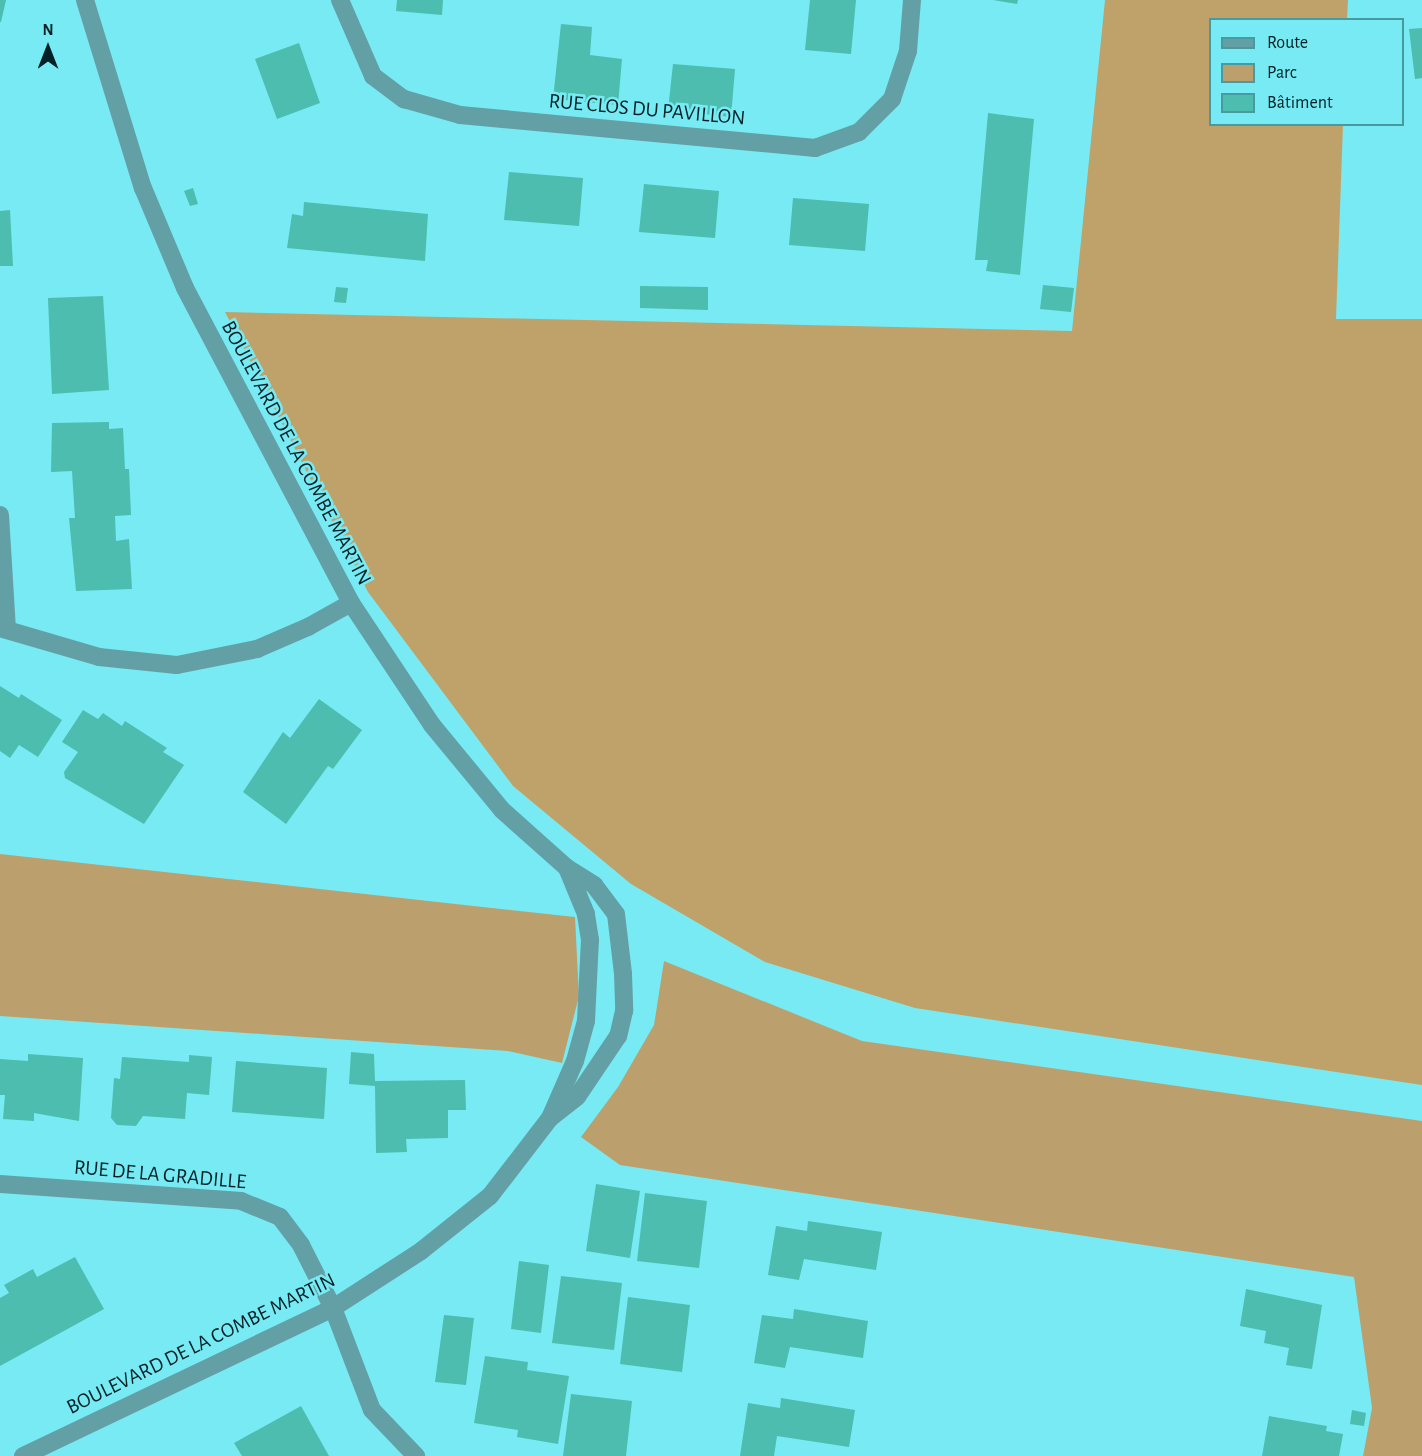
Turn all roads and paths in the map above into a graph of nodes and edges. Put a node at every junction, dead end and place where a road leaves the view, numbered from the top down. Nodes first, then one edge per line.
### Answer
1 (85, 0) edge
2 (340, 0) edge
3 (912, 0) edge
4 (0, 515) edge
5 (351, 603) junction
6 (3, 629) edge
7 (567, 868) junction
8 (550, 1118) junction
9 (0, 1184) edge
10 (333, 1308) junction
11 (23, 1456) edge
12 (416, 1456) edge

1 - 5 street, BOULEVARD DE LA COMBE MARTIN
2 - 3 street, RUE CLOS DU PAVILLON
4 - 6 street
5 - 6 street
5 - 7 street, BOULEVARD DE LA COMBE MARTIN
7 - 8 street, BOULEVARD DE LA COMBE MARTIN
7 - 8 street, BOULEVARD DE LA COMBE MARTIN
8 - 10 street, BOULEVARD DE LA COMBE MARTIN
9 - 10 street, RUE DE LA GRADILLE
10 - 11 street, BOULEVARD DE LA COMBE MARTIN
10 - 12 street, RUE DE LA GRADILLE

